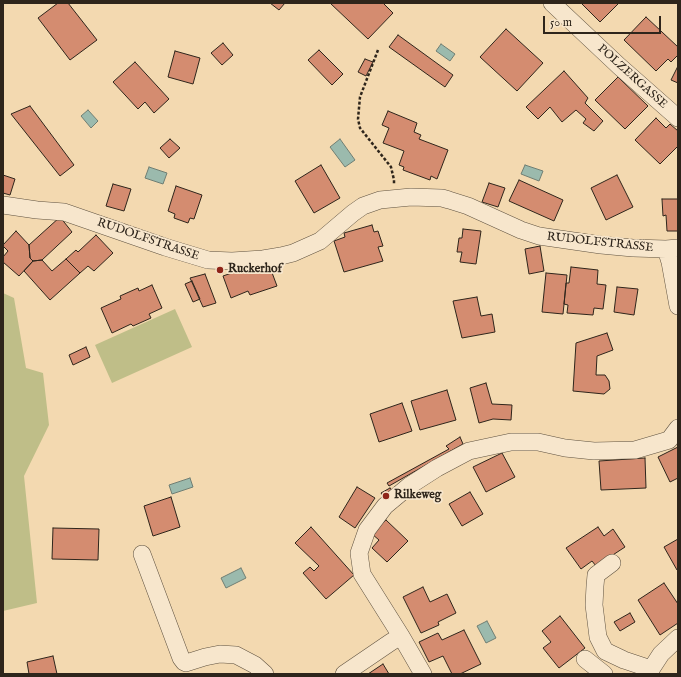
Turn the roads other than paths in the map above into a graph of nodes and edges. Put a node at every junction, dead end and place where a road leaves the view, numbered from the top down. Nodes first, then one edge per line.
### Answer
1 (552, 3) edge
2 (678, 118) edge
3 (3, 205) edge
4 (672, 248) edge
5 (678, 306) edge
6 (678, 428) edge
7 (142, 554) dead end
8 (612, 563) dead end
9 (401, 636) junction
10 (678, 638) edge
11 (585, 659) dead end
12 (650, 671) edge
13 (265, 674) edge
14 (344, 674) edge
15 (423, 674) edge
16 (604, 674) edge

1 - 2 street, POLZERGASSE
3 - 4 street, RUDOLFSTRASSE
4 - 5 street
6 - 9 street
7 - 13 street
8 - 12 street
9 - 14 street
9 - 15 street
10 - 12 street
11 - 16 street

